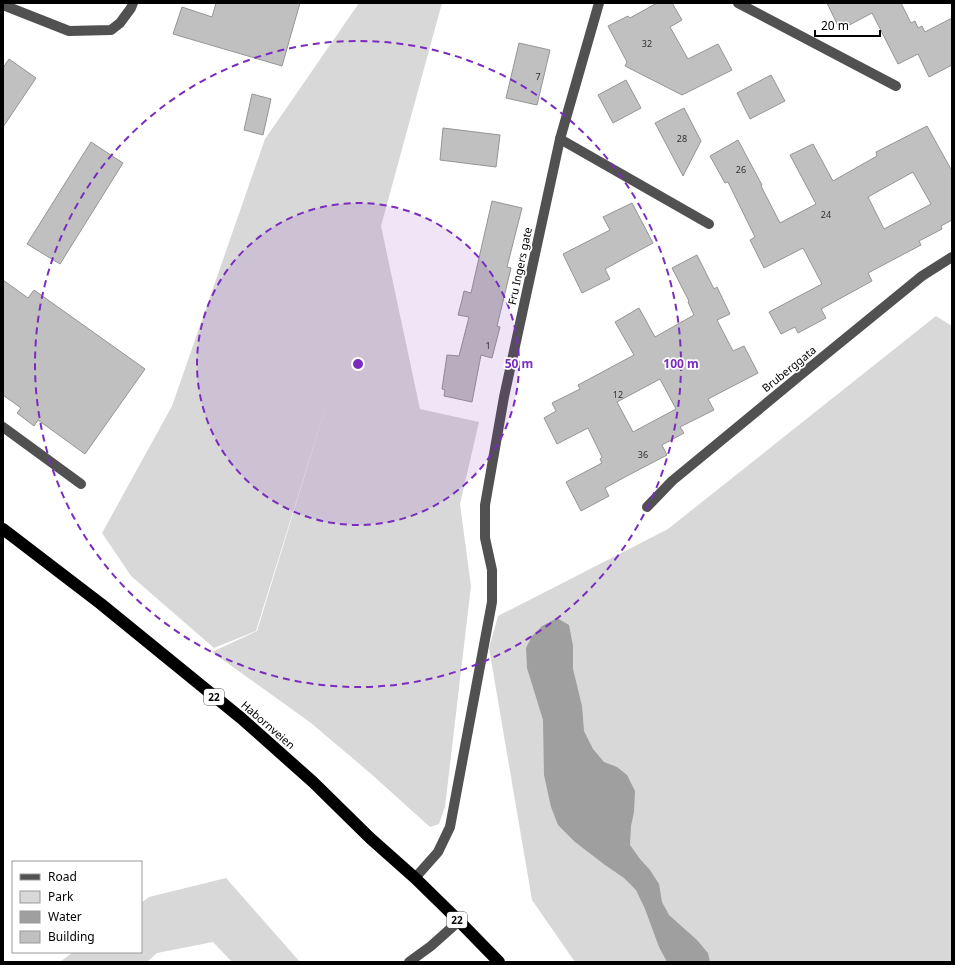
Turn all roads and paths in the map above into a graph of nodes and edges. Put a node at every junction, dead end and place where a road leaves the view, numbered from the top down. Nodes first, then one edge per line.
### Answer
1 (133, 3) edge
2 (599, 3) edge
3 (738, 3) edge
4 (3, 5) edge
5 (896, 86) dead end
6 (560, 139) junction
7 (709, 224) dead end
8 (952, 257) edge
9 (3, 427) edge
10 (81, 484) dead end
11 (647, 507) dead end
12 (3, 529) edge
13 (415, 878) junction
14 (459, 921) junction
15 (409, 962) edge
16 (499, 962) edge

1 - 4 street
2 - 6 street, Fru Ingers gate
3 - 5 street
6 - 7 street
6 - 13 street, Fru Ingers gate
8 - 11 street, Bruberggata
9 - 10 street
12 - 13 highway, Habornveien / 22
13 - 14 highway, Habornveien / 22
14 - 15 street
14 - 16 highway, Habornveien / 22

